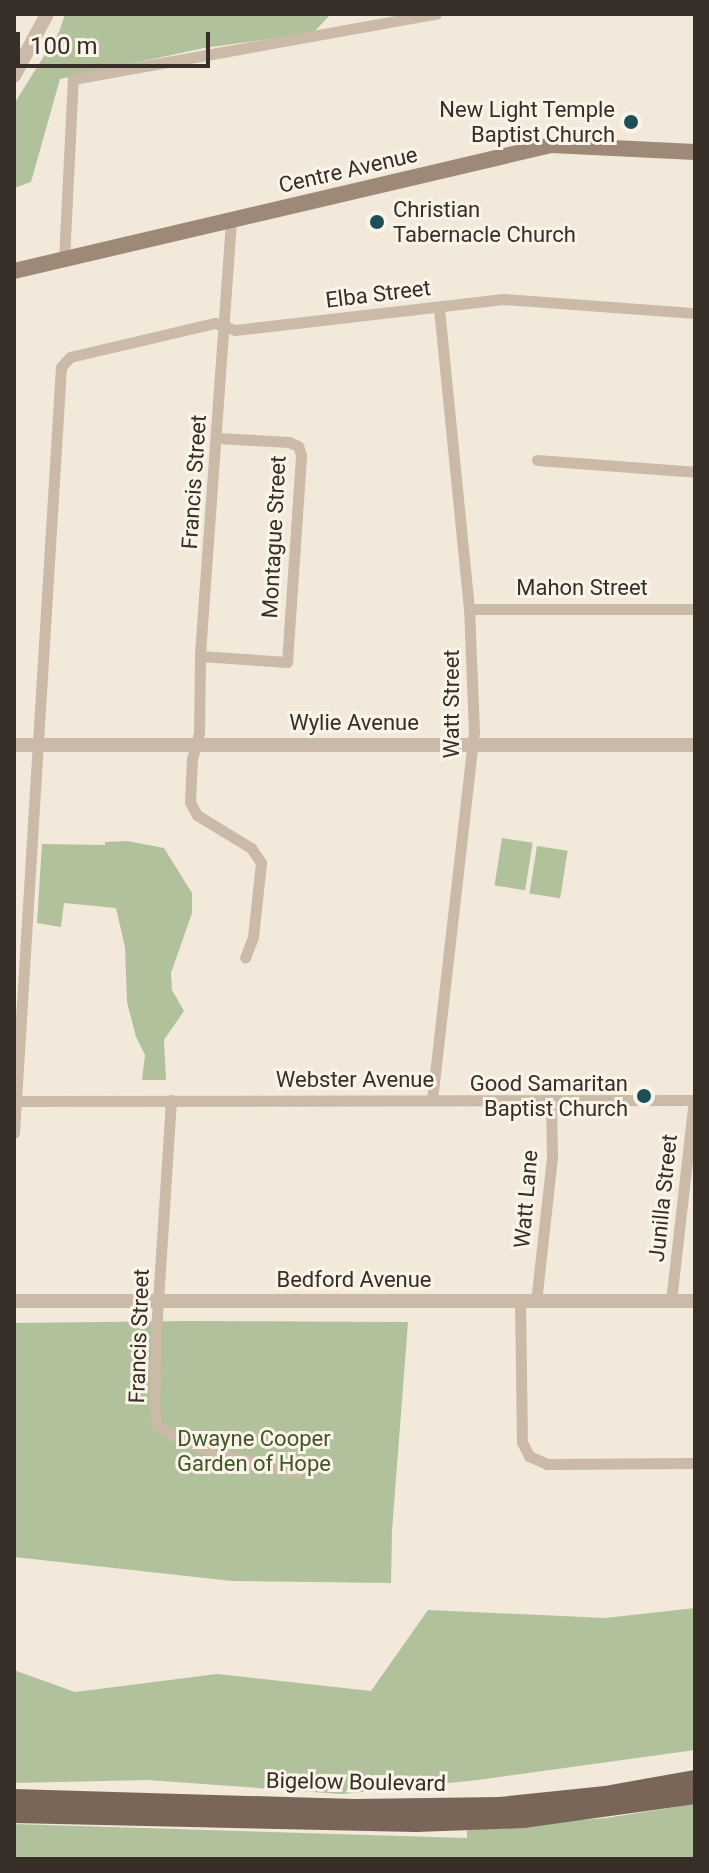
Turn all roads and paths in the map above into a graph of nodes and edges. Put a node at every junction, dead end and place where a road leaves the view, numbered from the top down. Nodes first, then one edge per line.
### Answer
1 (47, 14) edge
2 (436, 14) edge
3 (14, 76) edge
4 (695, 152) edge
5 (231, 221) junction
6 (64, 260) junction
7 (14, 271) edge
8 (439, 307) junction
9 (695, 313) edge
10 (225, 327) junction
11 (218, 438) junction
12 (537, 460) dead end
13 (695, 472) edge
14 (469, 609) junction
15 (695, 609) edge
16 (200, 656) junction
17 (474, 744) junction
18 (14, 745) edge
19 (36, 745) junction
20 (196, 745) junction
21 (695, 745) edge
22 (245, 958) dead end
23 (171, 1100) junction
24 (432, 1100) junction
25 (551, 1100) junction
26 (694, 1100) edge
27 (15, 1101) edge
28 (14, 1133) edge
29 (14, 1301) edge
30 (520, 1301) junction
31 (671, 1301) junction
32 (695, 1301) edge
33 (159, 1302) junction
34 (536, 1302) junction
35 (695, 1463) edge
36 (296, 1472) dead end
37 (695, 1779) edge
38 (695, 1795) edge
39 (14, 1798) edge
40 (14, 1814) edge

1 - 3 street
2 - 6 street
4 - 5 main road, Centre Avenue
5 - 6 main road, Centre Avenue
5 - 10 street, Francis Street
6 - 7 main road, Centre Avenue
8 - 9 street, Elba Street
8 - 10 street, Elba Street
8 - 14 street, Watt Street
10 - 11 street, Francis Street
10 - 19 street, Elba Street
11 - 16 street, Francis Street
11 - 16 street, Montague Street
12 - 13 street
14 - 15 street, Mahon Street
14 - 17 street, Watt Street
16 - 20 street, Francis Street
17 - 20 street, Wylie Avenue
17 - 21 street, Wylie Avenue
17 - 24 street, Watt Street
18 - 19 street, Wylie Avenue
19 - 20 street, Wylie Avenue
19 - 27 street
20 - 22 street, Francis Street
23 - 24 street, Webster Avenue
23 - 27 street, Webster Avenue
23 - 33 street, Francis Street
24 - 25 street, Webster Avenue
25 - 26 street, Webster Avenue
25 - 34 street, Watt Lane
26 - 31 street, Junilla Street
27 - 28 street
29 - 33 street, Bedford Avenue
30 - 33 street, Bedford Avenue
30 - 34 street, Bedford Avenue
30 - 35 street
31 - 32 street, Bedford Avenue
31 - 34 street, Bedford Avenue
33 - 36 street, Francis Street
37 - 39 main road, Bigelow Boulevard
38 - 40 main road, Bigelow Boulevard

